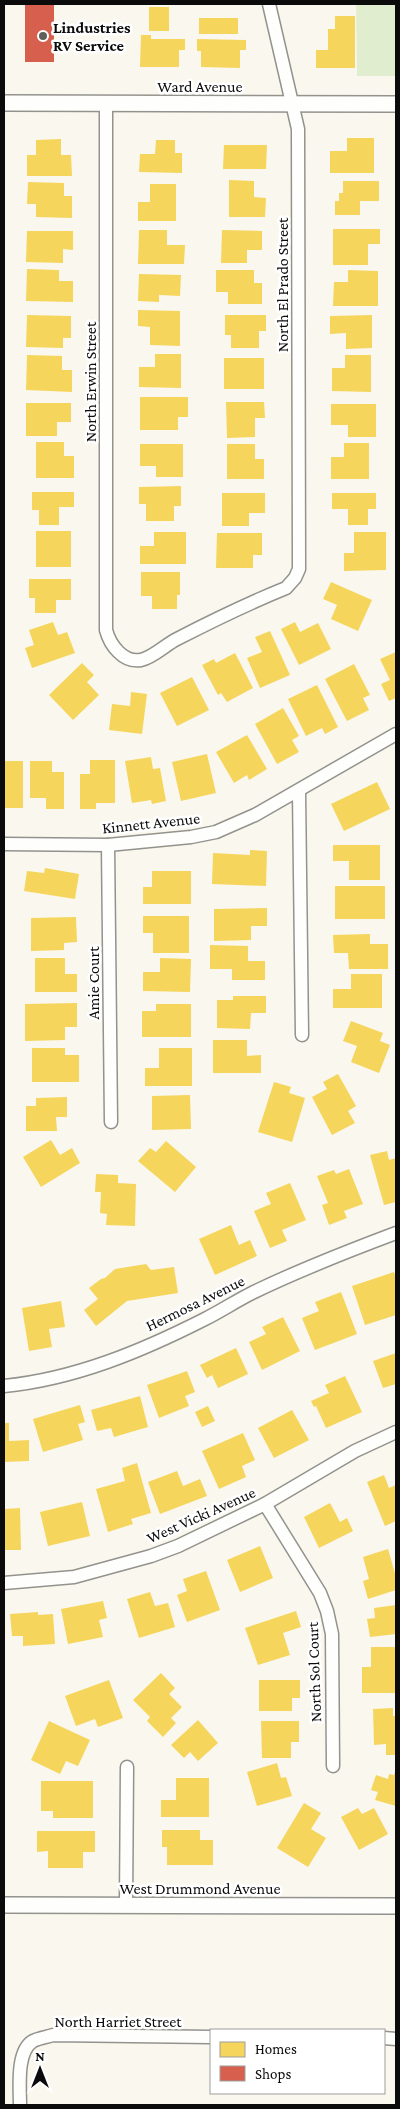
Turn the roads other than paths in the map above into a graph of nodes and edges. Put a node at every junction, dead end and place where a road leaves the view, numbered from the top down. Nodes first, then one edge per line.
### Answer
1 (269, 4) edge
2 (4, 103) edge
3 (106, 103) junction
4 (293, 104) junction
5 (396, 104) edge
6 (299, 569) joint
7 (396, 734) edge
8 (299, 792) junction
9 (4, 844) edge
10 (108, 845) junction
11 (302, 1035) dead end
12 (110, 1122) dead end
13 (396, 1233) edge
14 (4, 1386) edge
15 (396, 1432) edge
16 (265, 1504) junction
17 (4, 1583) edge
18 (333, 1766) dead end
19 (127, 1767) dead end
20 (4, 1905) edge
21 (126, 1905) junction
22 (396, 1906) edge
23 (210, 2037) edge
24 (20, 2105) edge

1 - 4 street, North El Prado Street
2 - 3 street, Ward Avenue
3 - 4 street, Ward Avenue
3 - 6 street, North Erwin Street
4 - 5 street, Ward Avenue
4 - 6 street, North El Prado Street
7 - 8 street, Kinnett Avenue
8 - 10 street, Kinnett Avenue
8 - 11 street
9 - 10 street, Kinnett Avenue
10 - 12 street, Amie Court
13 - 14 street, Hermosa Avenue
15 - 16 street, West Vicki Avenue
16 - 17 street, West Vicki Avenue
16 - 18 street, North Sol Court
19 - 21 street
20 - 21 street, West Drummond Avenue
21 - 22 street, West Drummond Avenue
23 - 24 street, North Harriet Street

